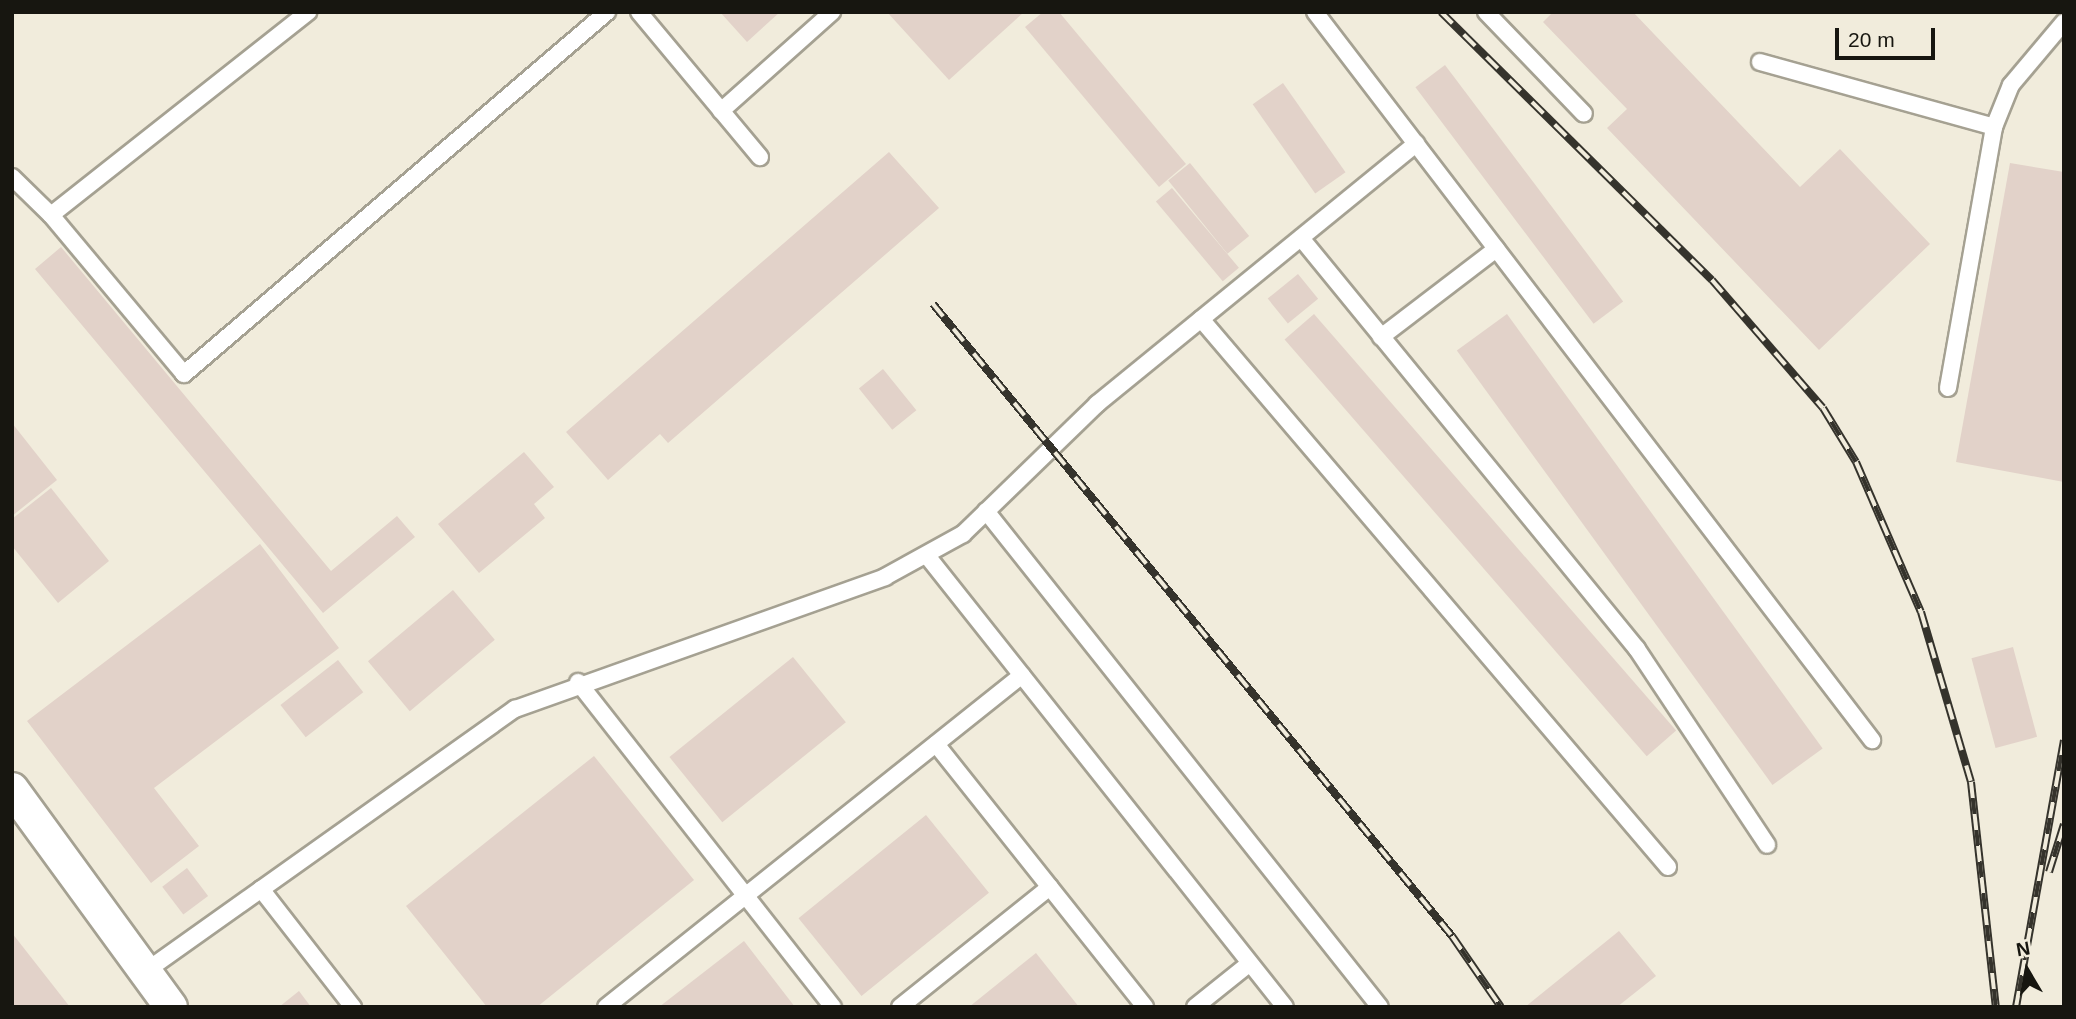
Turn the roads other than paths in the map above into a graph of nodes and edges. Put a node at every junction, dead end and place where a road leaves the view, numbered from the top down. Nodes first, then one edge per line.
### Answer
1 (308, 12) edge
2 (607, 12) edge
3 (639, 12) edge
4 (832, 12) edge
5 (1315, 12) edge
6 (1486, 12) edge
7 (2064, 22) edge
8 (1760, 62) dead end
9 (722, 111) junction
10 (1584, 114) dead end
11 (1994, 127) junction
12 (1416, 144) junction
13 (760, 157) dead end
14 (12, 177) edge
15 (51, 215) junction
16 (1301, 238) junction
17 (1496, 249) junction
18 (1201, 319) junction
19 (1381, 337) junction
20 (1948, 388) dead end
21 (986, 511) junction
22 (928, 557) junction
23 (1022, 675) junction
24 (578, 682) junction
25 (1872, 740) dead end
26 (936, 744) junction
27 (12, 789) edge
28 (1767, 845) dead end
29 (1668, 867) dead end
30 (1050, 887) junction
31 (261, 889) junction
32 (747, 897) junction
33 (1250, 963) junction
34 (146, 971) junction
35 (172, 1007) edge
36 (353, 1007) edge
37 (606, 1007) edge
38 (833, 1007) edge
39 (900, 1007) edge
40 (1145, 1007) edge
41 (1195, 1007) edge
42 (1285, 1007) edge
43 (1380, 1007) edge

1 - 15 lane
2 - 15 lane
3 - 9 lane
4 - 9 lane
5 - 12 lane
6 - 10 lane
7 - 11 lane
8 - 11 lane
9 - 13 lane
11 - 20 lane
12 - 16 lane
12 - 17 lane
14 - 15 lane
16 - 18 lane
16 - 19 lane
17 - 19 lane
17 - 25 lane
18 - 21 lane
18 - 29 lane
19 - 28 lane
21 - 22 lane
21 - 43 lane
22 - 23 lane
22 - 24 lane
23 - 26 lane
23 - 33 lane
24 - 31 lane
24 - 32 lane
26 - 30 lane
26 - 32 lane
27 - 34 street
30 - 39 lane
30 - 40 lane
31 - 34 lane
31 - 36 lane
32 - 37 lane
32 - 38 lane
33 - 41 lane
33 - 42 lane
34 - 35 street

